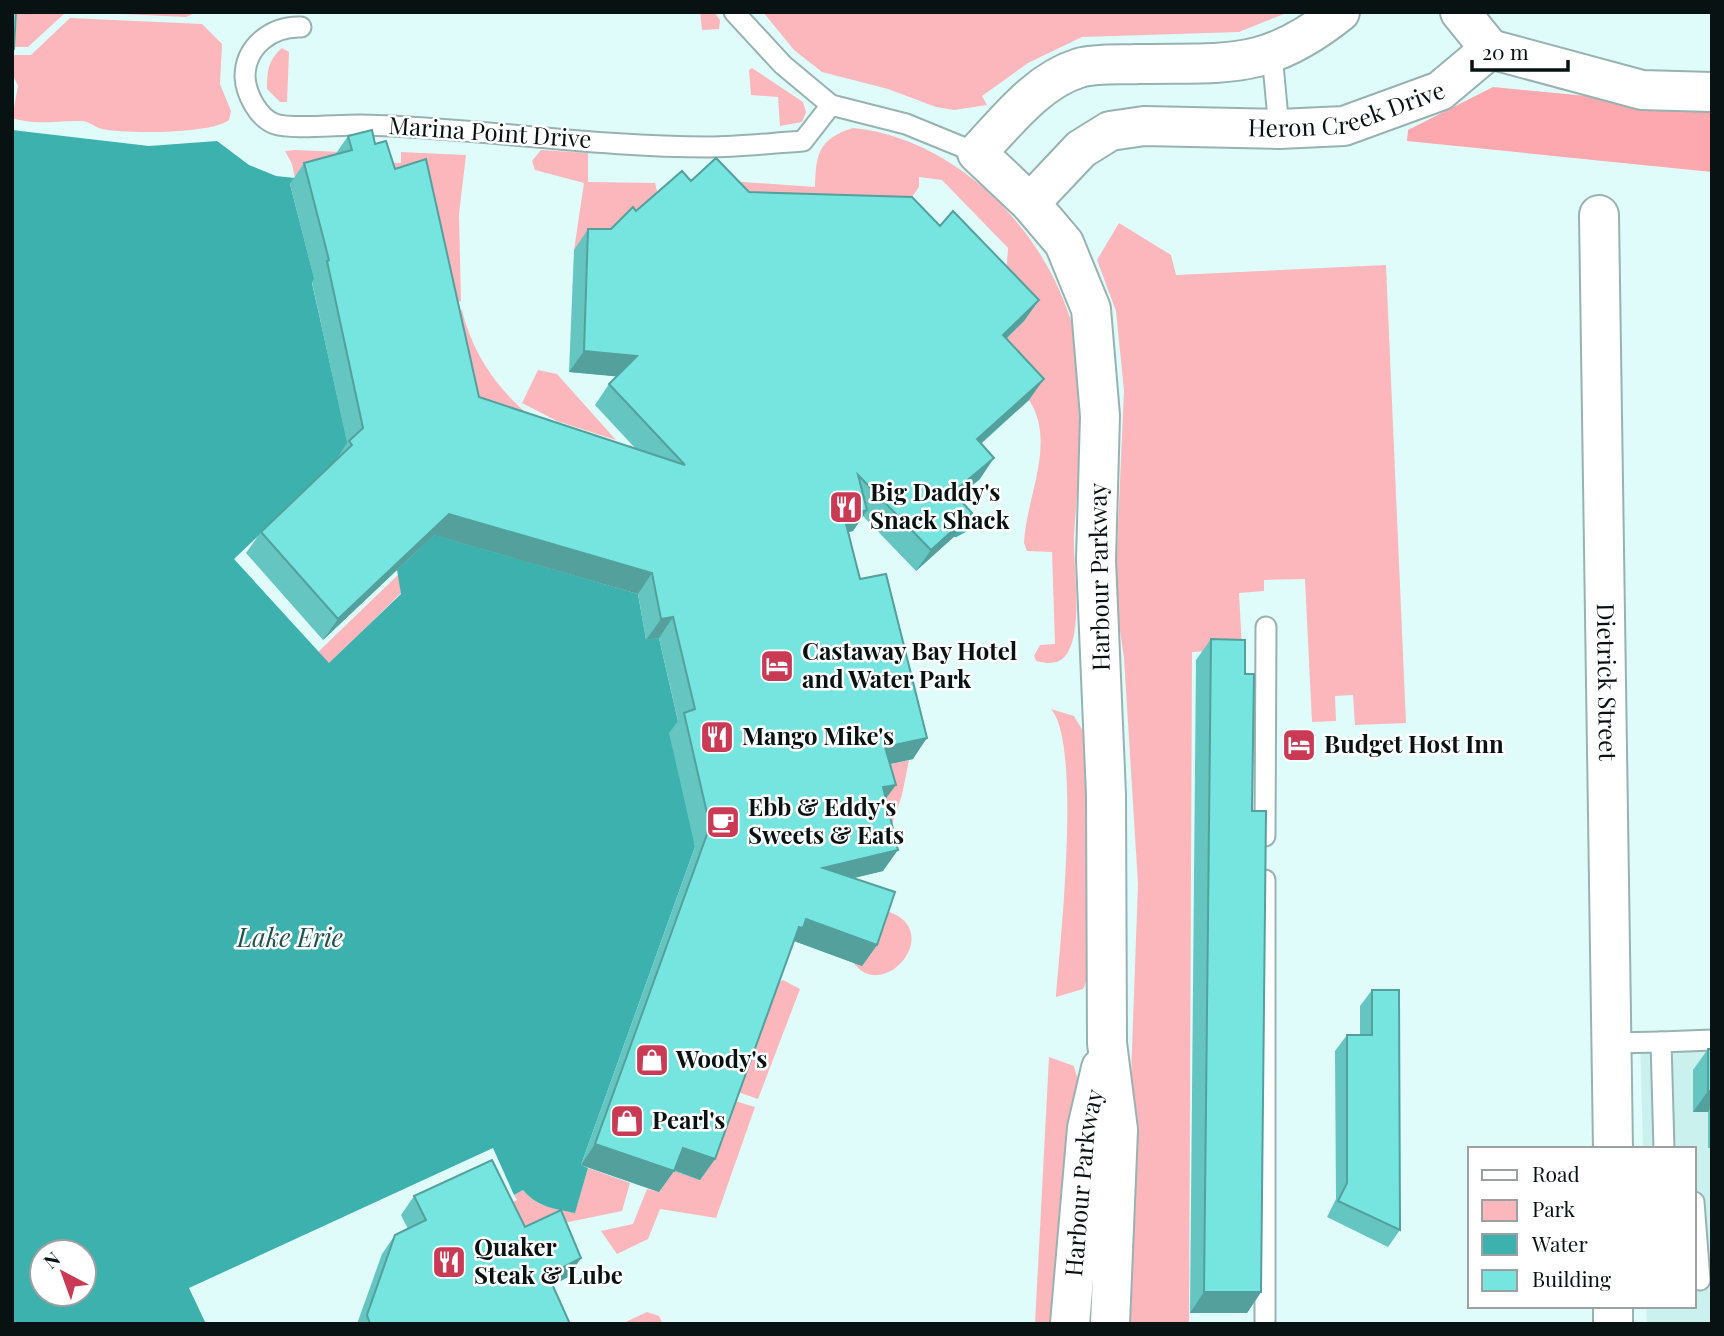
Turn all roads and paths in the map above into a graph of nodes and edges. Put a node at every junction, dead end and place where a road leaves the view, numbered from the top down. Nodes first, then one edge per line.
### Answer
1 (734, 12) edge
2 (1339, 12) edge
3 (1460, 12) edge
4 (301, 27) dead end
5 (1490, 49) junction
6 (1272, 54) junction
7 (1712, 92) edge
8 (831, 105) junction
9 (1279, 129) junction
10 (977, 153) junction
11 (1030, 204) junction
12 (1599, 215) dead end
13 (1266, 627) dead end
14 (1712, 1040) edge
15 (1107, 1042) junction
16 (1661, 1042) junction
17 (1611, 1043) junction
18 (1613, 1147) edge
19 (1664, 1147) edge
20 (1696, 1227) edge
21 (1700, 1280) dead end
22 (1070, 1324) edge
23 (1110, 1324) edge
24 (1265, 1324) edge

1 - 8 lane
2 - 6 street
3 - 5 street
4 - 8 lane, Marina Point Drive
5 - 7 street
5 - 9 street, Heron Creek Drive
6 - 9 lane
6 - 10 street
8 - 10 lane
9 - 11 street, Heron Creek Drive
10 - 11 street, Harbour Parkway
11 - 15 street, Harbour Parkway
12 - 17 street, Dietrick Street
13 - 24 lane
14 - 16 lane
15 - 22 street, Harbour Parkway
15 - 23 street, Harbour Parkway
16 - 17 lane
16 - 19 lane
17 - 18 street, Dietrick Street
20 - 21 lane

